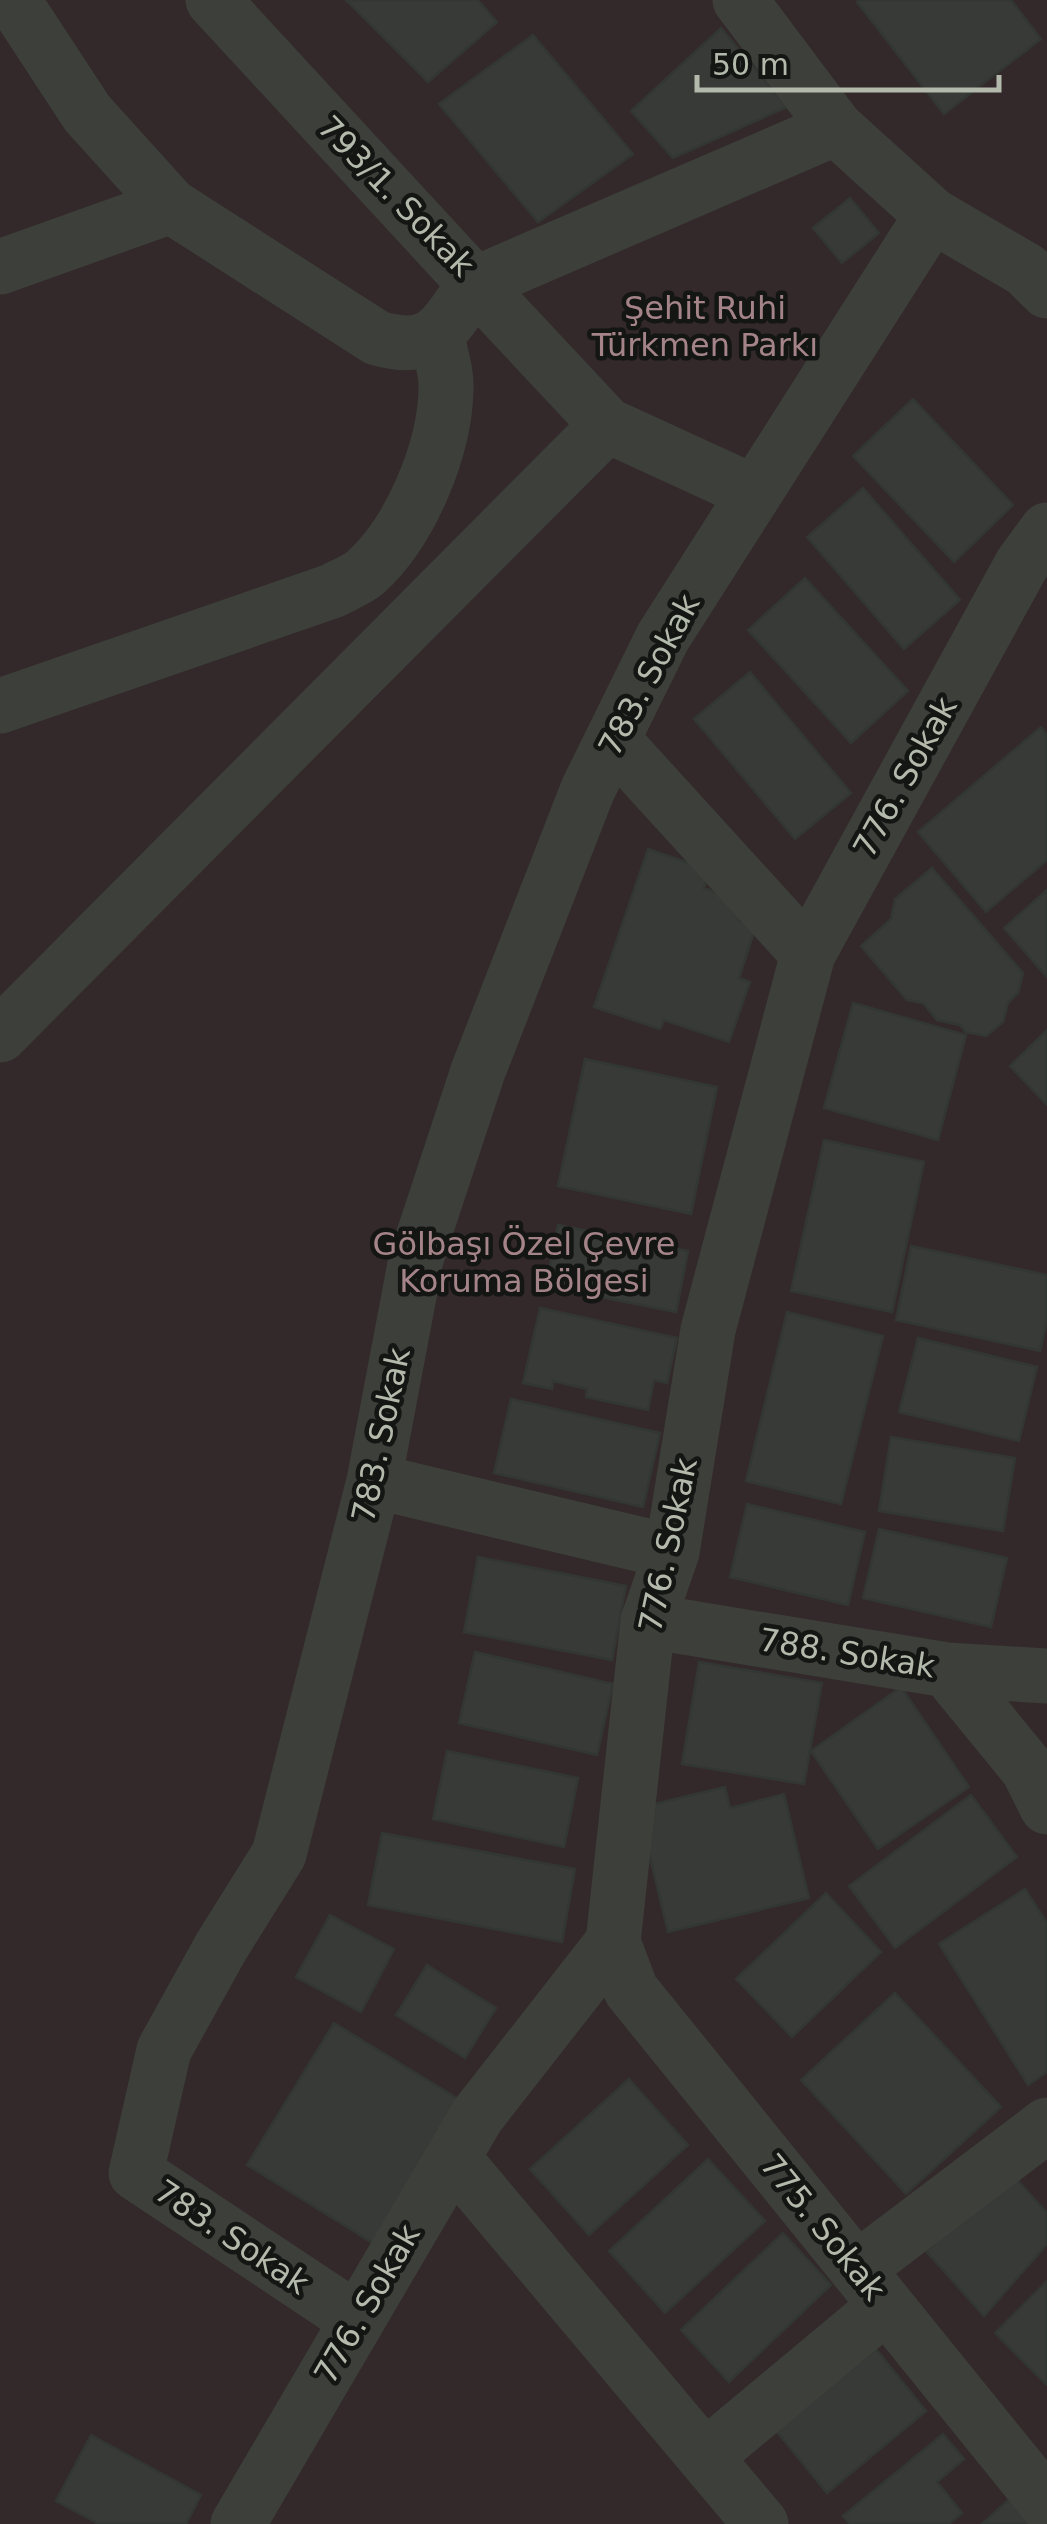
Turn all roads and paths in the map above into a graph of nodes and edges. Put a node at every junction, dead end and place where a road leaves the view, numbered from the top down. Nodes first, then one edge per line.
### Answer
1 (13, 0) edge
2 (212, 0) edge
3 (740, 0) edge
4 (836, 128) junction
5 (171, 206) junction
6 (932, 215) junction
7 (0, 267) edge
8 (475, 284) junction
9 (1047, 291) edge
10 (437, 336) junction
11 (607, 425) junction
12 (755, 493) junction
13 (1039, 564) edge
14 (0, 706) edge
15 (613, 740) junction
16 (808, 954) junction
17 (0, 1036) edge
18 (374, 1481) junction
19 (672, 1552) junction
20 (648, 1621) junction
21 (947, 1670) junction
22 (1047, 1676) edge
23 (1047, 1808) edge
24 (613, 1942) junction
25 (1047, 2124) edge
26 (453, 2158) junction
27 (872, 2287) junction
28 (357, 2320) junction
29 (705, 2457) junction
30 (1047, 2504) edge
31 (238, 2524) edge
32 (761, 2524) edge

1 - 5 street
2 - 8 street, 793/1. Sokak
3 - 4 street
4 - 6 street
4 - 8 street, 793/1. Sokak
5 - 7 street
5 - 10 street
6 - 9 street
6 - 12 street, 783. Sokak
8 - 10 street
8 - 11 street
10 - 14 street
11 - 12 street
11 - 17 street
12 - 15 street, 783. Sokak
13 - 16 street, 776. Sokak
15 - 16 street
15 - 18 street, 783. Sokak
16 - 19 street, 776. Sokak
18 - 19 street
18 - 28 street, 783. Sokak
19 - 20 street, 776. Sokak
20 - 21 street, 788. Sokak
20 - 24 street, 776. Sokak
21 - 22 street, 788. Sokak
21 - 23 street
24 - 26 street, 776. Sokak
24 - 27 street, 775. Sokak
25 - 27 street
26 - 28 street, 776. Sokak
26 - 29 street
27 - 29 street
27 - 30 street, 775. Sokak
28 - 31 street, 776. Sokak
29 - 32 street

